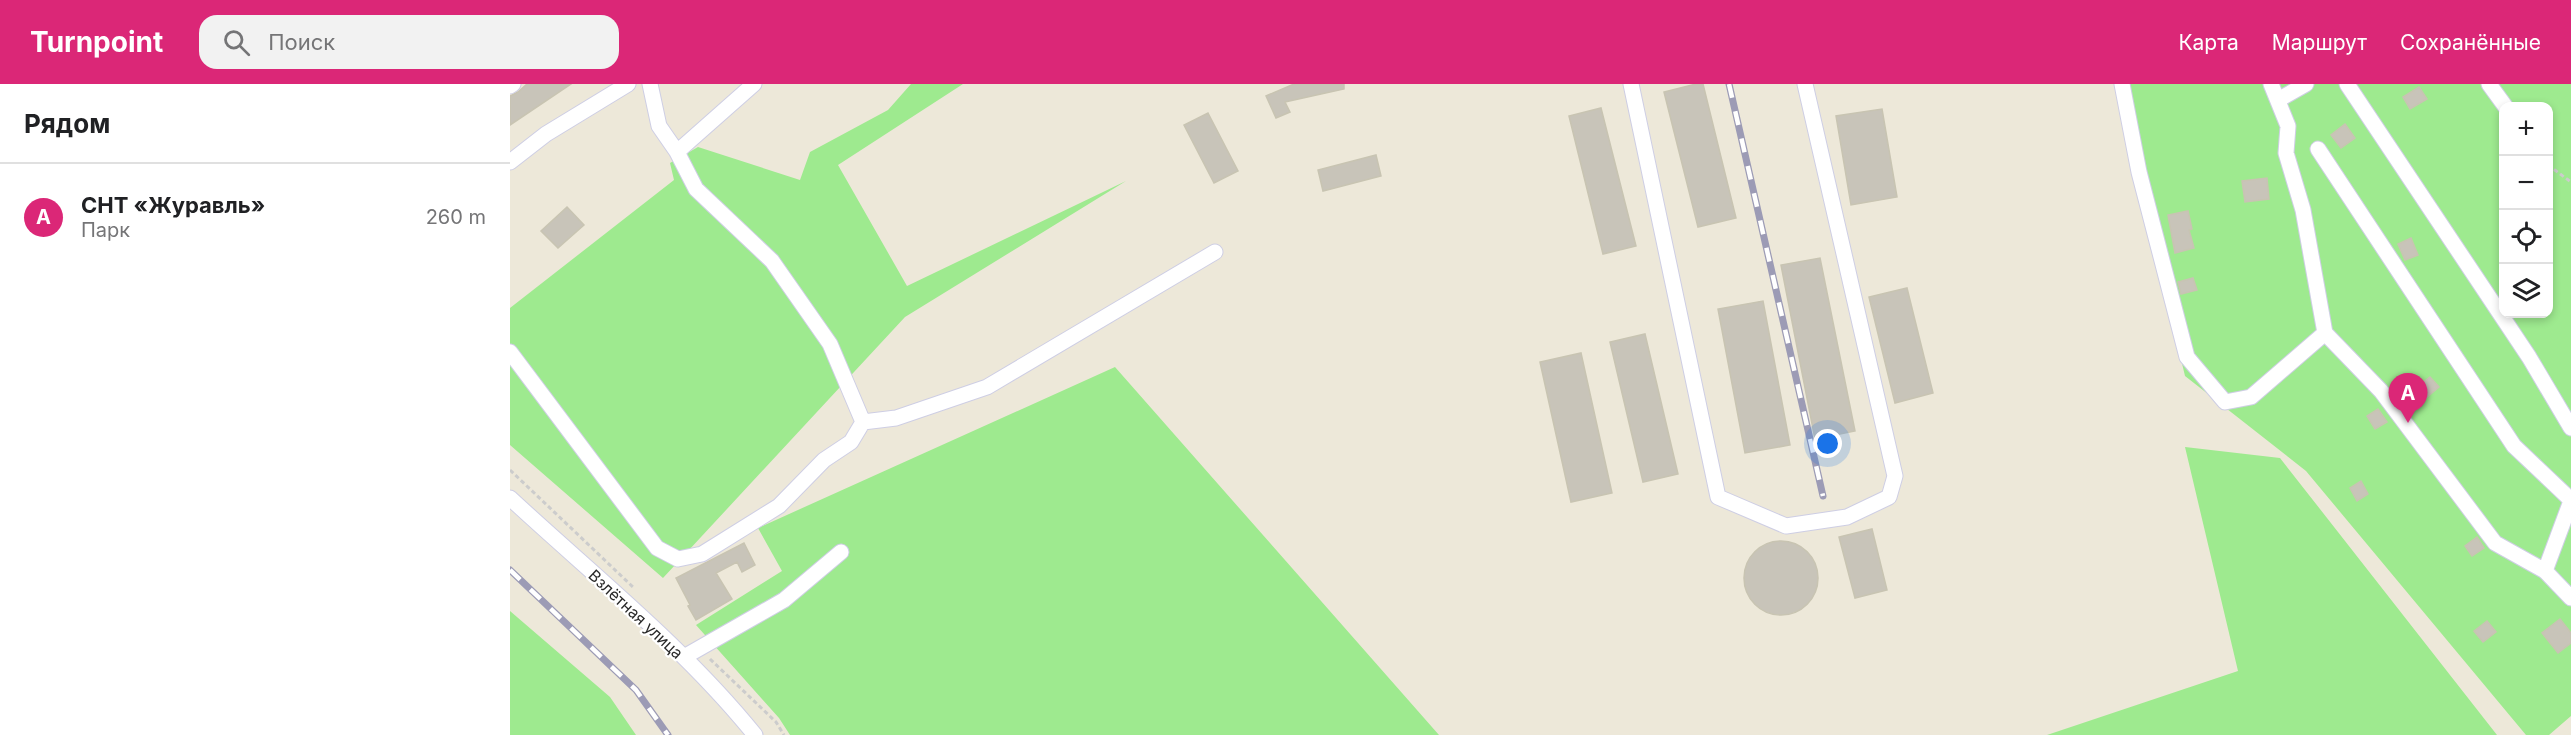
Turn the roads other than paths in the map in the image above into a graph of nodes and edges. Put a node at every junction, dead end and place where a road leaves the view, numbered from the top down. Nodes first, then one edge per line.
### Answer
1 (628, 84) edge
2 (650, 84) edge
3 (754, 84) edge
4 (1631, 84) edge
5 (1805, 84) edge
6 (2122, 84) edge
7 (2271, 84) edge
8 (2306, 84) edge
9 (2347, 84) edge
10 (2489, 84) edge
11 (2278, 100) junction
12 (2502, 102) edge
13 (2318, 149) dead end
14 (677, 152) junction
15 (510, 162) edge
16 (1215, 252) dead end
17 (2325, 333) junction
18 (510, 352) edge
19 (863, 422) junction
20 (2571, 428) edge
21 (510, 498) edge
22 (2571, 500) edge
23 (841, 552) dead end
24 (2545, 571) junction
25 (2571, 598) edge
26 (684, 657) junction
27 (755, 735) edge

1 - 15 street
2 - 14 street
3 - 14 street
4 - 5 street
6 - 17 street
7 - 11 street
8 - 11 street
9 - 20 street
10 - 12 street
11 - 17 street
13 - 22 street
14 - 19 street
16 - 19 street
17 - 24 street
18 - 19 street
21 - 26 street, Взлётная улица
22 - 24 street
23 - 26 street
24 - 25 street
26 - 27 street, Взлётная улица

